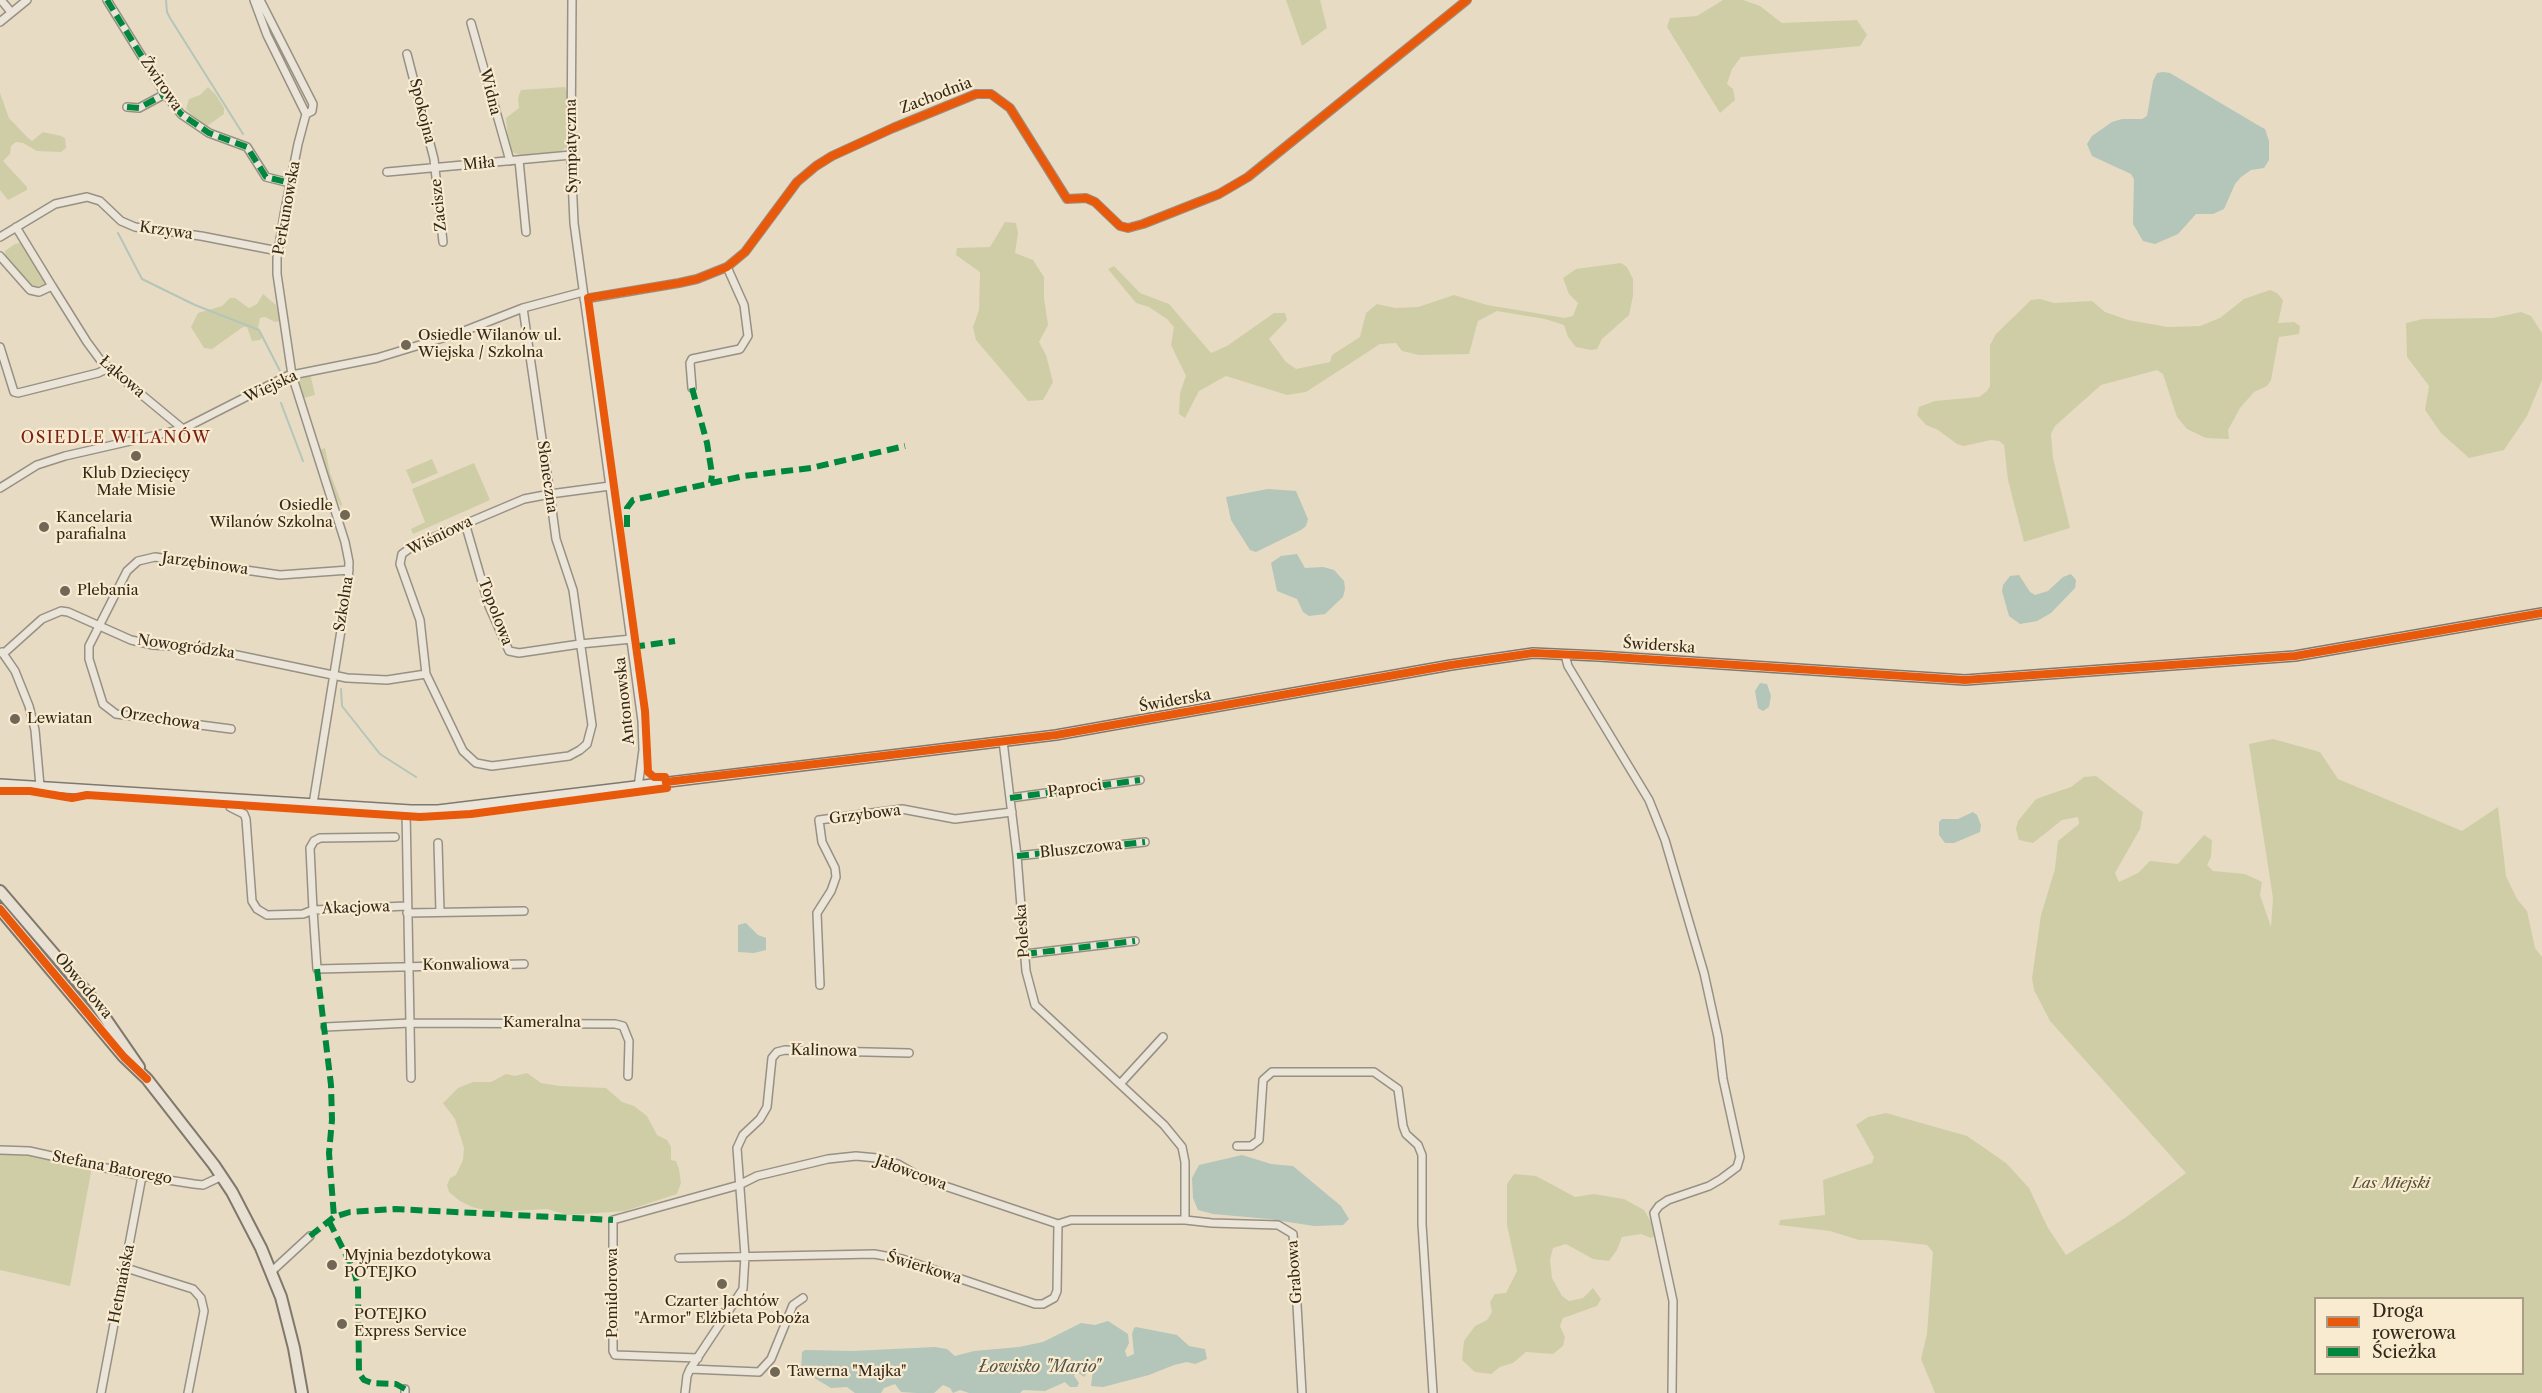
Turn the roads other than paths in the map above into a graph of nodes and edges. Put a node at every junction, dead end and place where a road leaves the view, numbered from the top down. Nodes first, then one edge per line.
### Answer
1 (1, 0) edge
2 (27, 0) edge
3 (107, 0) edge
4 (254, 0) edge
5 (260, 0) edge
6 (572, 0) edge
7 (1467, 0) edge
8 (11, 12) junction
9 (0, 22) edge
10 (471, 23) dead end
11 (407, 54) dead end
12 (165, 94) junction
13 (127, 107) dead end
14 (306, 114) junction
15 (571, 155) junction
16 (519, 160) junction
17 (510, 161) junction
18 (435, 168) junction
19 (387, 172) dead end
20 (290, 183) junction
21 (16, 227) junction
22 (526, 232) dead end
23 (0, 237) edge
24 (443, 242) dead end
25 (278, 251) junction
26 (0, 256) edge
27 (727, 267) junction
28 (52, 286) junction
29 (584, 295) junction
30 (524, 308) junction
31 (0, 347) edge
32 (109, 368) junction
33 (292, 375) junction
34 (692, 388) dead end
35 (183, 429) junction
36 (610, 486) junction
37 (0, 488) edge
38 (550, 494) junction
39 (465, 523) junction
40 (349, 570) junction
41 (2542, 613) edge
42 (98, 626) junction
43 (632, 639) junction
44 (580, 644) junction
45 (2, 652) edge
46 (1565, 655) junction
47 (426, 674) junction
48 (332, 675) junction
49 (430, 686) joint
50 (231, 729) dead end
51 (1003, 741) junction
52 (1140, 780) dead end
53 (0, 784) edge
54 (40, 786) junction
55 (638, 787) junction
56 (229, 798) junction
57 (1010, 798) junction
58 (313, 804) junction
59 (406, 810) junction
60 (1012, 812) junction
61 (395, 837) dead end
62 (1145, 842) dead end
63 (438, 843) dead end
64 (1017, 856) junction
65 (0, 891) edge
66 (0, 909) edge
67 (312, 910) junction
68 (407, 910) junction
69 (524, 911) dead end
70 (440, 912) junction
71 (1134, 941) dead end
72 (1025, 954) junction
73 (524, 964) dead end
74 (408, 966) junction
75 (820, 985) dead end
76 (410, 1023) junction
77 (325, 1027) dead end
78 (1163, 1037) dead end
79 (909, 1053) dead end
80 (628, 1076) dead end
81 (411, 1078) dead end
82 (147, 1080) junction
83 (1120, 1084) junction
84 (1237, 1146) dead end
85 (0, 1150) edge
86 (142, 1176) junction
87 (222, 1176) junction
88 (739, 1185) junction
89 (613, 1220) joint
90 (1185, 1220) junction
91 (1212, 1223) joint
92 (1058, 1224) junction
93 (310, 1236) dead end
94 (745, 1256) junction
95 (679, 1257) dead end
96 (126, 1268) junction
97 (272, 1272) junction
98 (803, 1298) dead end
99 (698, 1358) junction
100 (690, 1369) junction
101 (101, 1393) edge
102 (188, 1393) edge
103 (302, 1393) edge
104 (685, 1393) edge
105 (1302, 1393) edge
106 (1433, 1393) edge
107 (1672, 1393) edge

1 - 8 street
2 - 8 street
3 - 12 street, Żwirowa
4 - 14 street
5 - 14 street, Perkunowska
6 - 15 street, Sympatyczna
7 - 27 street, Zachodnia
8 - 9 street
10 - 17 street, Widna
11 - 18 street, Spokojna
12 - 13 street
12 - 20 street, Żwirowa
14 - 20 street, Perkunowska
15 - 16 street, Miła
15 - 29 street, Sympatyczna
16 - 17 street, Miła
16 - 22 street
17 - 18 street, Miła
18 - 19 street, Miła
18 - 24 street, Zacisze
20 - 25 street, Perkunowska
21 - 23 street, Krzywa
21 - 25 street, Krzywa
21 - 28 street, Łąkowa
25 - 33 street, Perkunowska
26 - 28 street
27 - 29 street, Zachodnia
27 - 34 street
28 - 32 street, Łąkowa
29 - 30 street, Wiejska
29 - 36 street, Antonowska
30 - 33 street, Wiejska
30 - 38 street, Słoneczna
31 - 32 street
32 - 35 street, Łąkowa
33 - 35 street, Wiejska
33 - 40 street, Szkolna
35 - 37 street, Wiejska
36 - 38 street, Wiśniowa
36 - 43 street, Antonowska
38 - 39 street, Wiśniowa
38 - 44 street, Słoneczna
39 - 44 street, Topolowa
39 - 47 street, Wiśniowa
40 - 42 street, Jarzębinowa
40 - 48 street, Szkolna
41 - 46 street, Świderska
42 - 45 street, Nowogródzka
42 - 48 street, Nowogródzka
42 - 50 street, Orzechowa
43 - 44 street, Topolowa
43 - 55 street, Antonowska
44 - 49 street, Słoneczna
45 - 54 street
46 - 51 street, Świderska
46 - 107 street
47 - 48 street, Nowogródzka
47 - 49 street, Wiśniowa
48 - 58 street, Szkolna
51 - 55 street, Świderska
51 - 57 street, Poleska
52 - 57 street, Paproci
53 - 54 street, Świderska
54 - 56 street, Świderska
55 - 59 street, Świderska
56 - 58 street, Świderska
56 - 67 street
57 - 60 street, Poleska
58 - 59 street, Świderska
59 - 68 street, Akacjowa
60 - 64 street, Poleska
60 - 75 street, Grzybowa
61 - 67 street, Akacjowa
62 - 64 street, Bluszczowa
63 - 70 street
64 - 72 street, Poleska
65 - 82 main road, Obwodowa
66 - 82 main road, Obwodowa
67 - 68 street, Akacjowa
67 - 74 street, Konwaliowa
68 - 70 street
68 - 74 street, Akacjowa
69 - 70 street
71 - 72 street
72 - 83 street, Poleska
73 - 74 street, Konwaliowa
74 - 76 street, Akacjowa
76 - 77 street
76 - 80 street, Kameralna
76 - 81 street, Akacjowa
78 - 83 street
79 - 88 street, Kalinowa
82 - 87 main road, Obwodowa
83 - 90 street, Poleska
84 - 106 street
85 - 86 street, Stefana Batorego
86 - 87 street, Stefana Batorego
86 - 96 street, Hetmańska
87 - 97 main road, Obwodowa
88 - 89 street, Jałowcowa
88 - 92 street, Jałowcowa
88 - 94 street
89 - 99 street, Pomidorowa
90 - 91 street, Jałowcowa
90 - 92 street, Jałowcowa
91 - 105 street, Grabowa
92 - 94 street, Świerkowa
93 - 97 street
94 - 95 street, Świerkowa
94 - 99 street
96 - 101 street, Hetmańska
96 - 102 street
97 - 103 main road, Obwodowa
98 - 100 street
99 - 100 street
100 - 104 street

